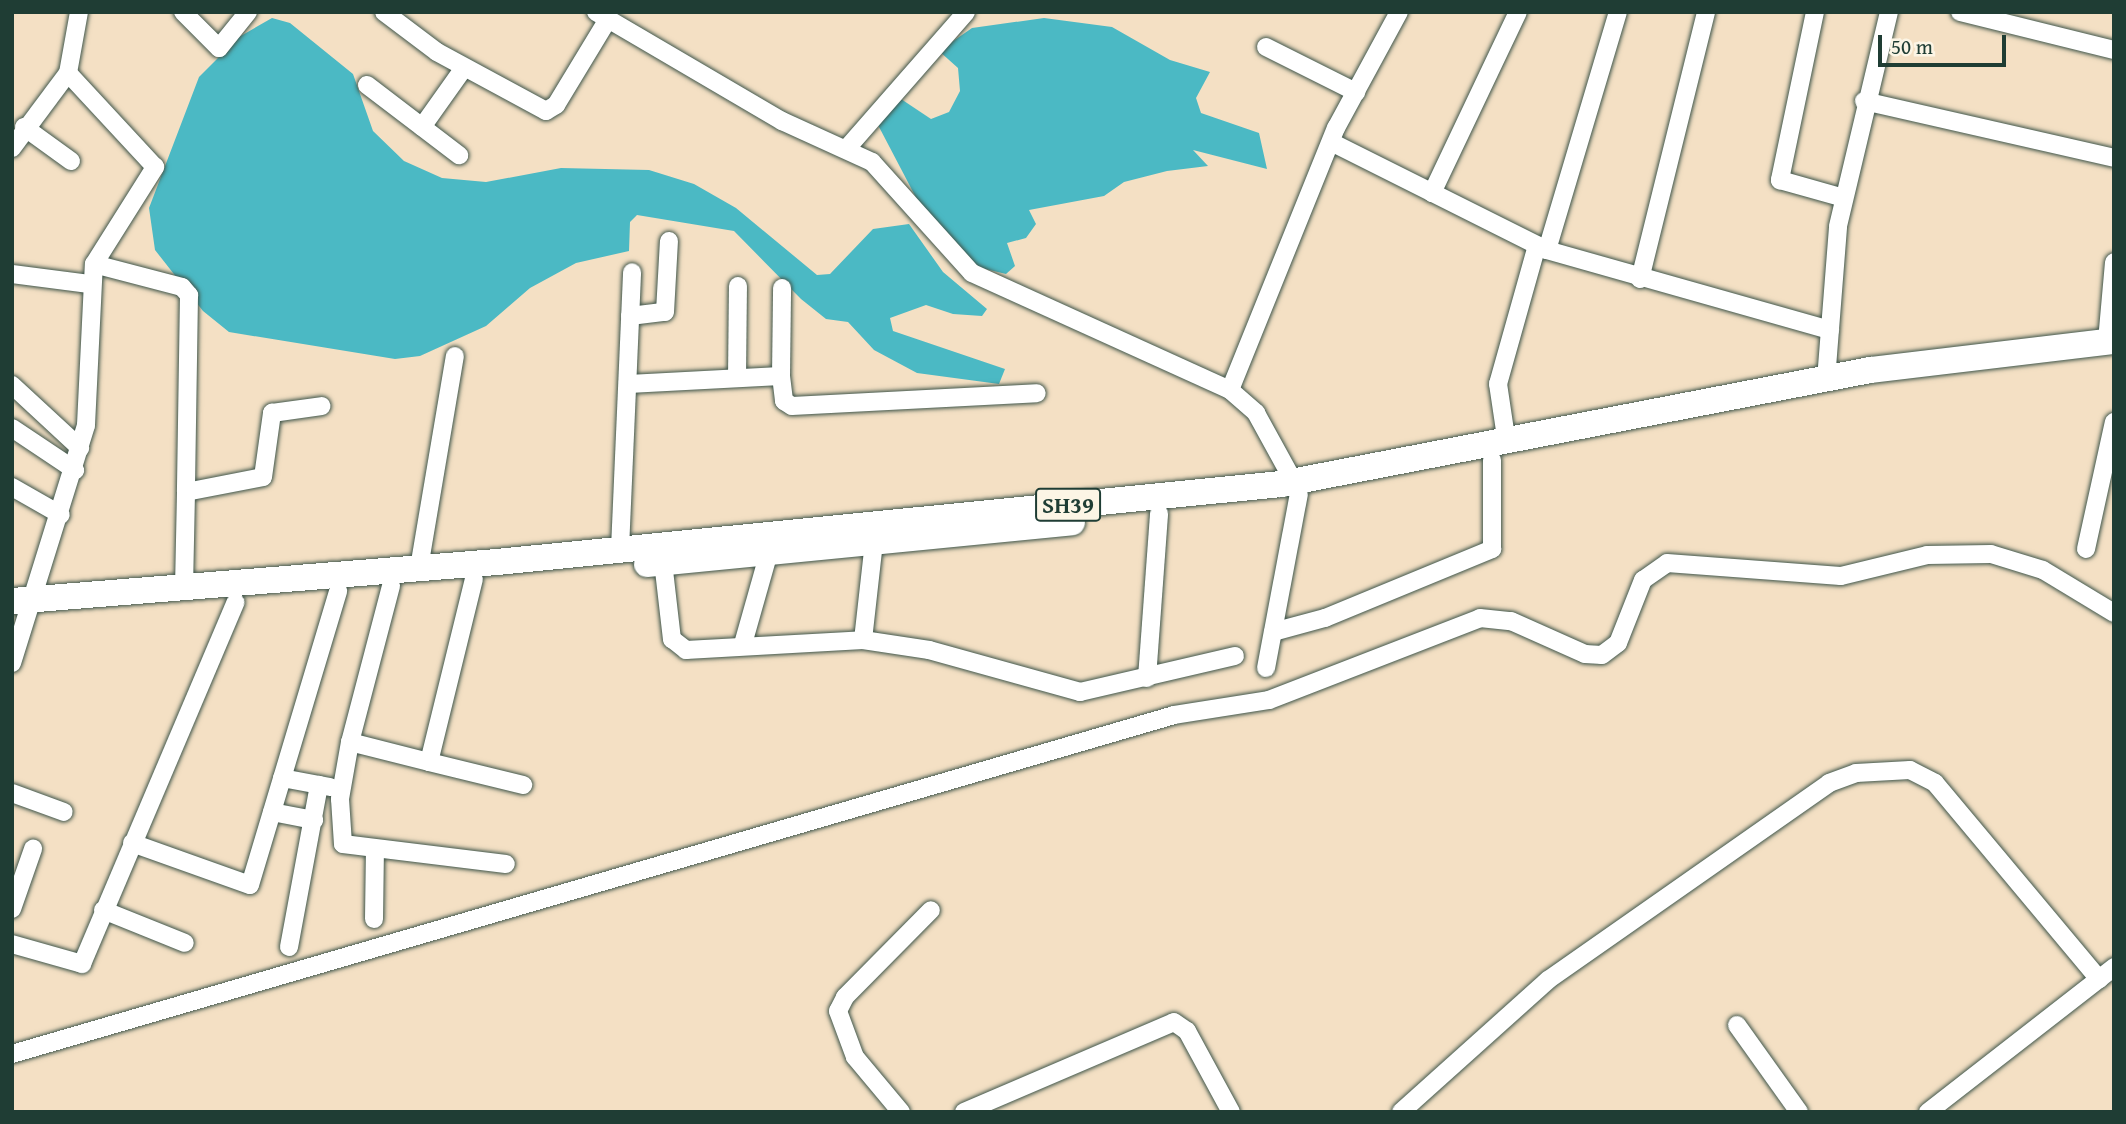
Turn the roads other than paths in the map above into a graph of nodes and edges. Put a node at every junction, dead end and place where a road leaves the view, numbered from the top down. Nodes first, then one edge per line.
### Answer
1 (79, 12) edge
2 (183, 12) edge
3 (247, 12) edge
4 (384, 12) edge
5 (966, 12) edge
6 (1517, 12) edge
7 (1618, 12) edge
8 (1706, 12) edge
9 (1815, 12) edge
10 (1889, 12) edge
11 (1397, 13) edge
12 (1969, 14) edge
13 (602, 16) edge
14 (1266, 47) dead end
15 (2114, 50) edge
16 (464, 68) junction
17 (68, 73) junction
18 (367, 85) dead end
19 (1356, 92) junction
20 (1864, 102) junction
21 (24, 127) junction
22 (422, 127) junction
23 (1331, 142) junction
24 (849, 147) junction
25 (12, 148) edge
26 (459, 155) dead end
27 (2114, 158) edge
28 (71, 161) dead end
29 (1432, 192) junction
30 (1844, 198) junction
31 (669, 241) dead end
32 (1542, 247) junction
33 (2114, 261) edge
34 (94, 264) junction
35 (632, 272) dead end
36 (12, 274) edge
37 (1640, 279) junction
38 (89, 284) junction
39 (738, 286) dead end
40 (782, 288) dead end
41 (630, 316) junction
42 (1829, 330) junction
43 (2112, 347) edge
44 (455, 356) dead end
45 (781, 376) junction
46 (737, 378) junction
47 (1826, 380) junction
48 (628, 384) junction
49 (12, 385) edge
50 (1230, 390) junction
51 (1037, 393) dead end
52 (322, 406) dead end
53 (2114, 422) edge
54 (12, 428) edge
55 (80, 448) junction
56 (1500, 452) junction
57 (75, 470) junction
58 (12, 487) edge
59 (1296, 488) junction
60 (186, 492) junction
61 (1159, 513) junction
62 (61, 515) junction
63 (874, 542) junction
64 (620, 549) junction
65 (2086, 549) dead end
66 (769, 552) junction
67 (662, 553) junction
68 (419, 568) junction
69 (474, 579) junction
70 (391, 586) junction
71 (184, 588) junction
72 (338, 591) junction
73 (236, 602) junction
74 (20, 609) edge
75 (2114, 613) edge
76 (1273, 632) junction
77 (863, 639) junction
78 (743, 644) junction
79 (1235, 656) dead end
80 (12, 663) edge
81 (1266, 668) dead end
82 (1147, 678) junction
83 (350, 742) junction
84 (429, 762) junction
85 (282, 778) junction
86 (319, 785) junction
87 (523, 785) dead end
88 (341, 789) junction
89 (12, 793) edge
90 (64, 812) dead end
91 (272, 813) junction
92 (314, 820) junction
93 (132, 843) junction
94 (33, 849) dead end
95 (375, 849) junction
96 (506, 864) dead end
97 (12, 909) edge
98 (103, 911) junction
99 (931, 911) dead end
100 (374, 919) dead end
101 (185, 943) dead end
102 (12, 944) edge
103 (289, 947) dead end
104 (2114, 967) edge
105 (2099, 979) junction
106 (1737, 1025) dead end
107 (12, 1054) edge
108 (966, 1111) edge
109 (901, 1112) edge
110 (1231, 1112) edge
111 (1401, 1112) edge
112 (1800, 1112) edge
113 (1928, 1112) edge

1 - 17 street
2 - 3 street
4 - 16 street
5 - 24 street
6 - 29 street
7 - 32 street
8 - 37 street
9 - 30 street
10 - 20 street
11 - 19 street
12 - 15 street
13 - 16 street
13 - 24 street
14 - 19 street
16 - 22 street
17 - 21 street
17 - 34 street
18 - 22 street
19 - 23 street
20 - 27 street
20 - 30 street
21 - 25 street
21 - 28 street
22 - 26 street
23 - 29 street
23 - 50 street
24 - 50 street
29 - 32 street
30 - 42 street
31 - 41 street
32 - 37 street
32 - 56 street
33 - 43 street
34 - 38 street
34 - 60 street
35 - 41 street
36 - 38 street
37 - 42 street
38 - 55 street
39 - 46 street
40 - 45 street
41 - 48 street
42 - 47 street
43 - 47 main road, SH39
43 - 56 main road, SH39
44 - 68 street
45 - 46 street
45 - 51 street
46 - 48 street
47 - 56 main road, SH39
48 - 64 street
49 - 55 street
50 - 59 street
52 - 60 street
53 - 65 street
54 - 57 street
55 - 57 street
56 - 59 main road, SH39
56 - 76 street
57 - 62 street
58 - 62 street
59 - 61 main road, SH39
59 - 67 main road, SH39
59 - 76 street
60 - 71 street
61 - 63 main road, SH39
61 - 82 street
62 - 74 street
63 - 66 main road, SH39
63 - 77 street
64 - 67 main road, SH39
64 - 68 main road, SH39
66 - 67 main road, SH39
66 - 78 street
67 - 69 main road, SH39
67 - 78 street
68 - 71 main road, SH39
69 - 70 main road, SH39
69 - 84 street
70 - 72 main road, SH39
70 - 83 street
71 - 74 main road, SH39
72 - 73 main road, SH39
72 - 85 street
73 - 74 main road, SH39
73 - 93 street
74 - 80 street
75 - 107 street
76 - 81 street
77 - 78 street
77 - 82 street
79 - 82 street
83 - 84 street
83 - 88 street
84 - 87 street
85 - 86 street
85 - 91 street
86 - 88 street
86 - 92 street
88 - 95 street
89 - 90 street
91 - 92 street
91 - 93 street
92 - 103 street
93 - 98 street
94 - 97 street
95 - 96 street
95 - 100 street
98 - 101 street
98 - 102 street
99 - 109 street
104 - 105 street
105 - 111 street
105 - 113 street
106 - 112 street
108 - 110 street

